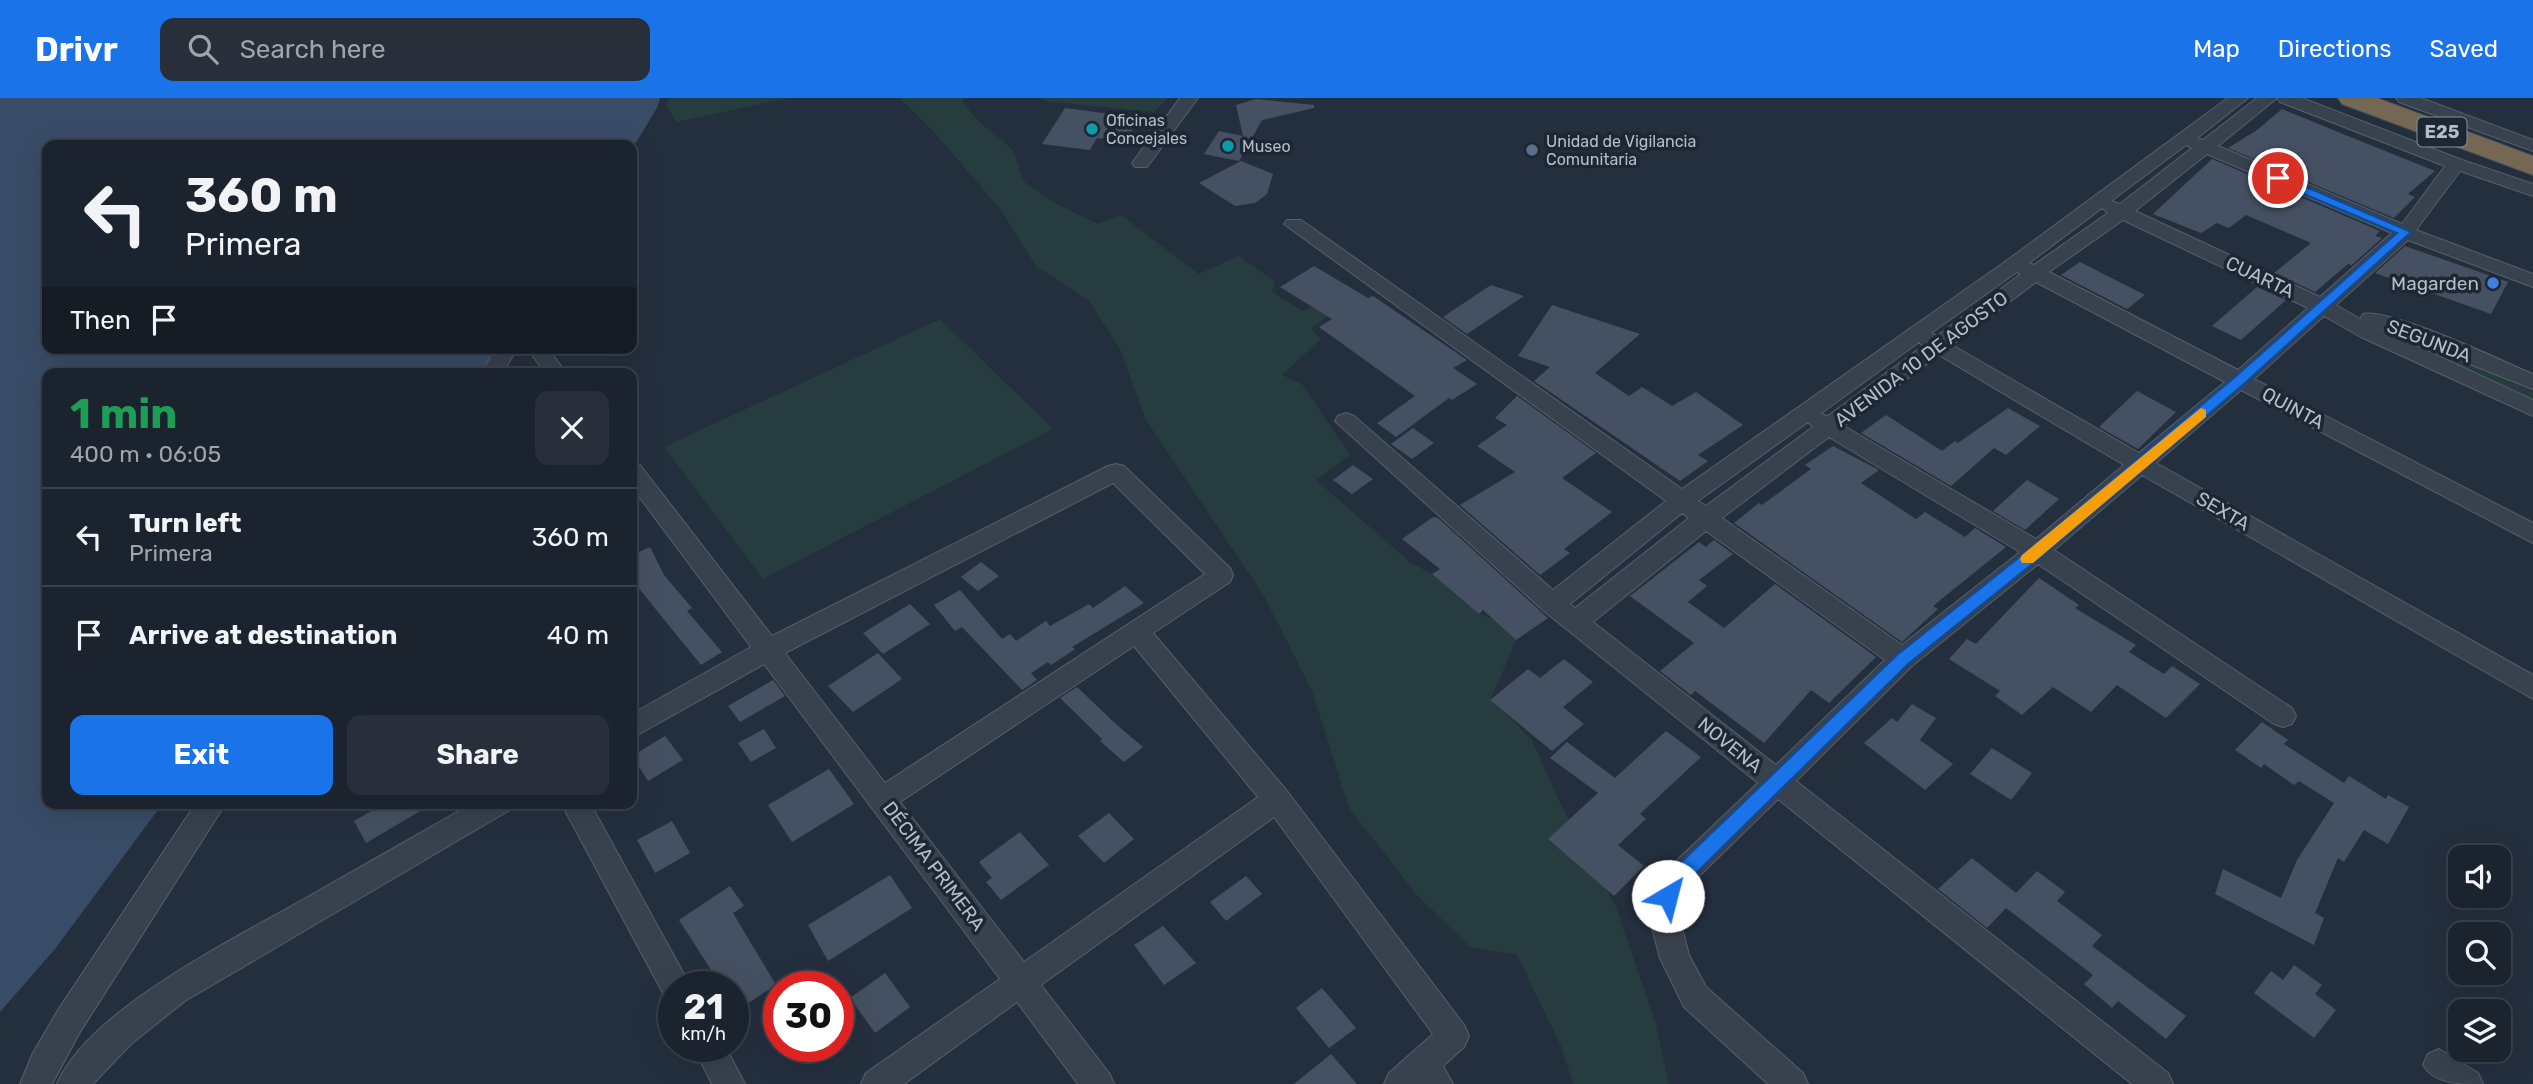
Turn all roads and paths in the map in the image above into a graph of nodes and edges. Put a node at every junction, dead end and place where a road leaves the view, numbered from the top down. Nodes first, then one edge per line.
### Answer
1 (1189, 98) edge
2 (2239, 98) edge
3 (2268, 98) edge
4 (2286, 98) edge
5 (2352, 98) edge
6 (2406, 98) edge
7 (2183, 138) junction
8 (2533, 146) edge
9 (2205, 147) junction
10 (1141, 163) dead end
11 (2456, 163) junction
12 (2533, 166) edge
13 (2533, 190) edge
14 (2099, 201) junction
15 (2122, 212) junction
16 (1294, 224) dead end
17 (2405, 232) junction
18 (2025, 268) junction
19 (2533, 281) edge
20 (2322, 306) junction
21 (1915, 332) junction
22 (1940, 346) junction
23 (542, 354) edge
24 (552, 368) edge
25 (2240, 380) junction
26 (2533, 382) edge
27 (2533, 409) edge
28 (1806, 414) junction
29 (1346, 421) dead end
30 (1830, 428) junction
31 (2140, 464) junction
32 (637, 477) edge
33 (1682, 501) junction
34 (1706, 518) junction
35 (2533, 534) edge
36 (2037, 551) junction
37 (1553, 604) junction
38 (1576, 622) junction
39 (1136, 631) junction
40 (769, 649) junction
41 (1903, 659) junction
42 (2533, 688) edge
43 (2283, 716) dead end
44 (637, 724) edge
45 (1778, 783) junction
46 (883, 799) junction
47 (1278, 799) junction
48 (208, 809) edge
49 (488, 809) edge
50 (578, 809) edge
51 (667, 971) edge
52 (1020, 980) junction
53 (717, 1062) edge
54 (2439, 1065) dead end
55 (1420, 1077) edge
56 (36, 1084) edge
57 (73, 1084) edge
58 (729, 1084) edge
59 (877, 1084) edge
60 (1098, 1084) edge
61 (1792, 1084) edge
62 (2157, 1084) edge
63 (2467, 1084) edge

1 - 10 street
2 - 7 street, AVENIDA 10 DE AGOSTO
3 - 9 street, AVENIDA 10 DE AGOSTO
4 - 11 street
5 - 12 highway, E25
6 - 8 street
7 - 9 street
7 - 14 street, AVENIDA 10 DE AGOSTO
9 - 15 street, AVENIDA 10 DE AGOSTO
9 - 17 street
11 - 13 street
11 - 17 street
14 - 15 street, CUARTA
14 - 18 street, AVENIDA 10 DE AGOSTO
15 - 18 street, AVENIDA 10 DE AGOSTO
15 - 20 street, CUARTA
16 - 33 street
17 - 19 street
17 - 20 street
18 - 21 street, AVENIDA 10 DE AGOSTO
18 - 22 street, AVENIDA 10 DE AGOSTO
18 - 25 street, QUINTA
20 - 25 street
20 - 26 street, SEGUNDA
20 - 27 street, CUARTA
21 - 22 street, SEXTA
21 - 28 street, AVENIDA 10 DE AGOSTO
22 - 30 street, AVENIDA 10 DE AGOSTO
22 - 31 street, SEXTA
23 - 24 street
25 - 31 street
25 - 35 street, QUINTA
28 - 30 street
28 - 33 street, AVENIDA 10 DE AGOSTO
29 - 37 street, NOVENA
30 - 34 street, AVENIDA 10 DE AGOSTO
30 - 36 street
31 - 36 street
31 - 42 street, SEXTA
32 - 40 street, DÉCIMA PRIMERA
33 - 34 street
33 - 37 street, AVENIDA 10 DE AGOSTO
34 - 38 street, AVENIDA 10 DE AGOSTO
34 - 41 street
36 - 41 street
36 - 43 street
37 - 38 street, NOVENA
38 - 45 street, NOVENA
39 - 40 street
39 - 46 street
39 - 47 street
40 - 44 street
40 - 46 street, DÉCIMA PRIMERA
41 - 45 street
45 - 61 street
45 - 62 street, NOVENA
46 - 52 street, DÉCIMA PRIMERA
47 - 52 street
47 - 55 street
48 - 56 street
49 - 57 street
50 - 51 street
52 - 59 street
52 - 60 street, DÉCIMA PRIMERA
53 - 58 street
54 - 63 street

